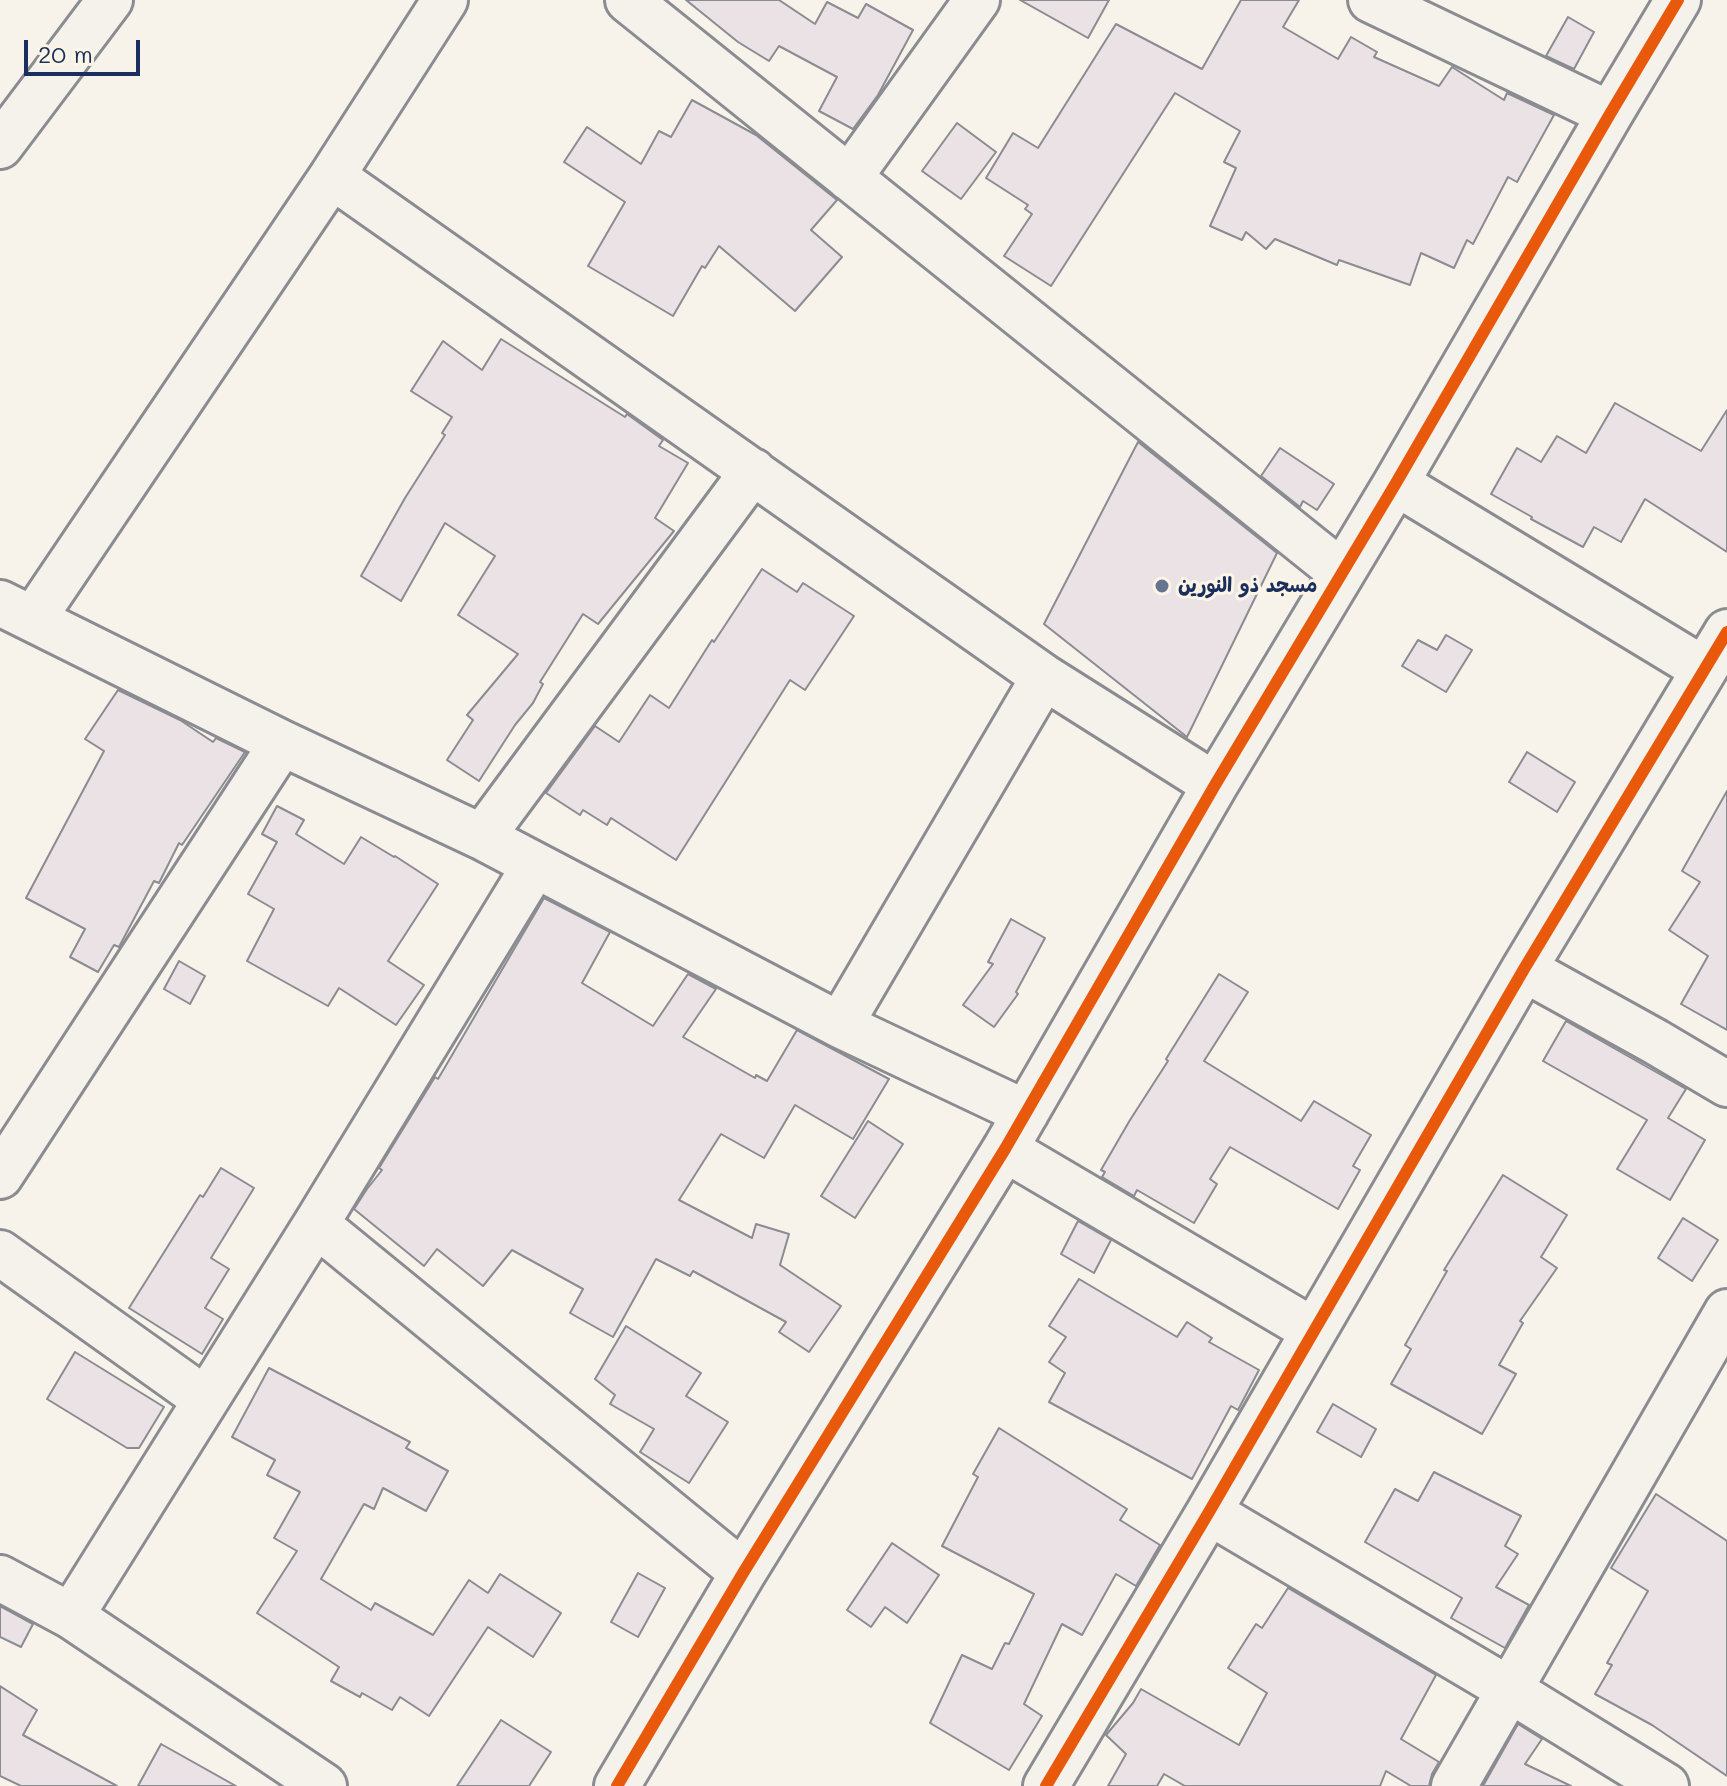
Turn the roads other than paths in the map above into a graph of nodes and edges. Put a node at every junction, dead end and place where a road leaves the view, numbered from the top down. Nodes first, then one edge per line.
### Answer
1 (110, 0) edge
2 (445, 0) edge
3 (628, 0) edge
4 (977, 0) edge
5 (1371, 0) edge
6 (1678, 0) edge
7 (1610, 114) junction
8 (0, 146) edge
9 (332, 176) junction
10 (849, 178) junction
11 (753, 471) junction
12 (1396, 483) junction
13 (1342, 573) junction
14 (16, 611) edge
15 (1727, 632) edge
16 (1703, 669) junction
17 (1044, 677) junction
18 (282, 743) junction
19 (1215, 785) junction
20 (482, 837) junction
21 (535, 865) junction
22 (1524, 969) junction
23 (840, 1025) junction
24 (1727, 1084) edge
25 (1016, 1131) junction
26 (0, 1176) edge
27 (316, 1224) junction
28 (0, 1253) edge
29 (1727, 1312) edge
30 (1314, 1331) junction
31 (206, 1400) junction
32 (1209, 1512) junction
33 (743, 1573) junction
34 (0, 1578) edge
35 (71, 1616) junction
36 (1510, 1690) junction
37 (324, 1786) edge
38 (617, 1786) edge
39 (1046, 1786) edge
40 (1454, 1786) edge
41 (1666, 1786) edge

1 - 8 street
2 - 9 street
3 - 10 street
4 - 10 street
5 - 7 street
6 - 7 street
7 - 12 street
9 - 11 street
9 - 14 street
10 - 13 street
11 - 17 street
11 - 20 street
12 - 13 street
12 - 16 street
13 - 19 street
14 - 18 street
15 - 16 street
16 - 22 street
17 - 19 street
17 - 23 street
18 - 20 street
18 - 26 street
19 - 25 street
20 - 21 street
21 - 23 street
21 - 27 street
22 - 24 street
22 - 30 street
23 - 25 street
25 - 30 street
25 - 33 street
27 - 31 street
27 - 33 street
28 - 31 street
29 - 36 street
30 - 32 street
31 - 35 street
32 - 36 street
32 - 39 street
33 - 38 street
34 - 35 street
35 - 37 street
36 - 40 street
36 - 41 street

